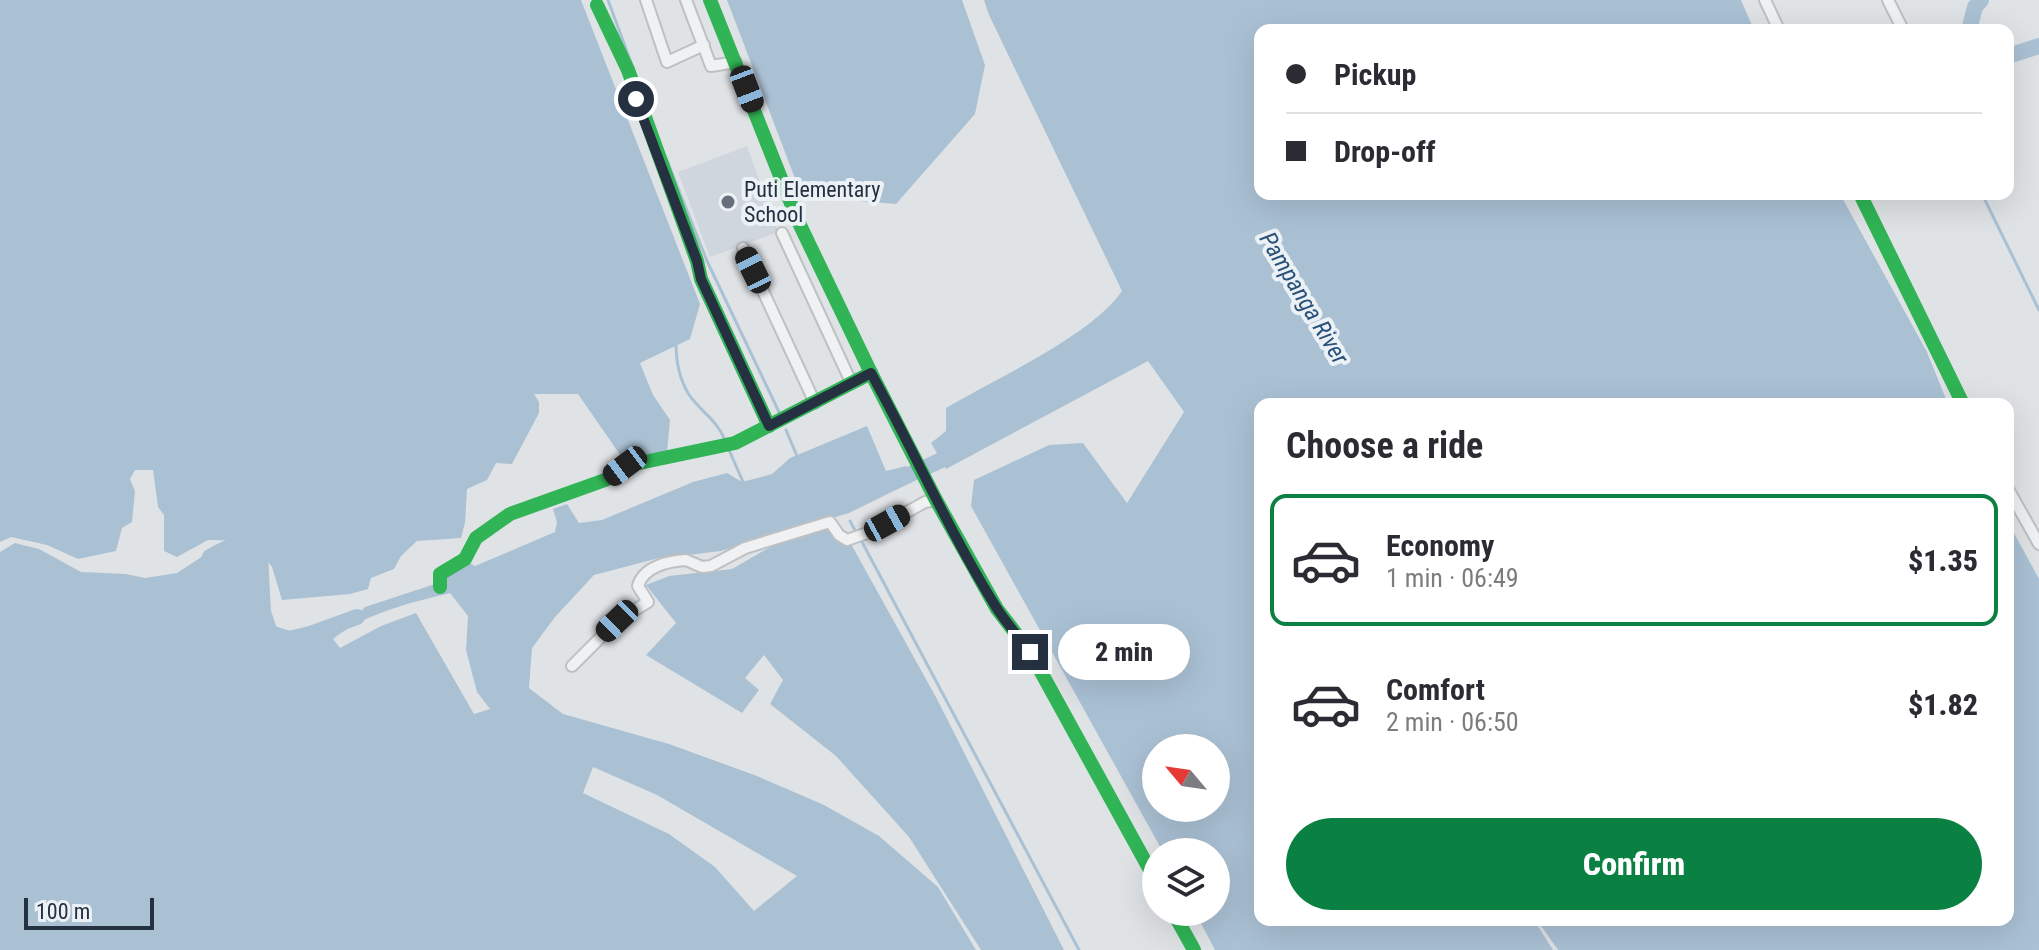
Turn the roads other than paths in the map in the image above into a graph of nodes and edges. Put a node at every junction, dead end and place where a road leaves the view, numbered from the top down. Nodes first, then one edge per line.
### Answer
1 (646, 0) edge
2 (686, 0) edge
3 (710, 0) edge
4 (1765, 0) edge
5 (1888, 0) edge
6 (597, 5) dead end
7 (1776, 24) edge
8 (1900, 24) edge
9 (704, 45) junction
10 (736, 62) junction
11 (1863, 200) edge
12 (782, 233) dead end
13 (743, 248) dead end
14 (871, 373) junction
15 (851, 382) junction
16 (1960, 398) edge
17 (815, 403) junction
18 (769, 426) junction
19 (933, 494) junction
20 (2014, 500) edge
21 (2039, 544) edge
22 (439, 583) dead end
23 (572, 666) dead end
24 (1142, 856) edge
25 (1181, 926) edge
26 (1194, 950) edge

1 - 9 street
2 - 9 street
3 - 10 street
4 - 7 street
5 - 8 street
6 - 18 street
9 - 10 street
10 - 14 street
11 - 16 street
12 - 15 street
13 - 17 street
14 - 15 street
14 - 19 street
15 - 17 street
17 - 18 street
18 - 22 street
19 - 23 street
19 - 24 street
20 - 21 street
25 - 26 street

